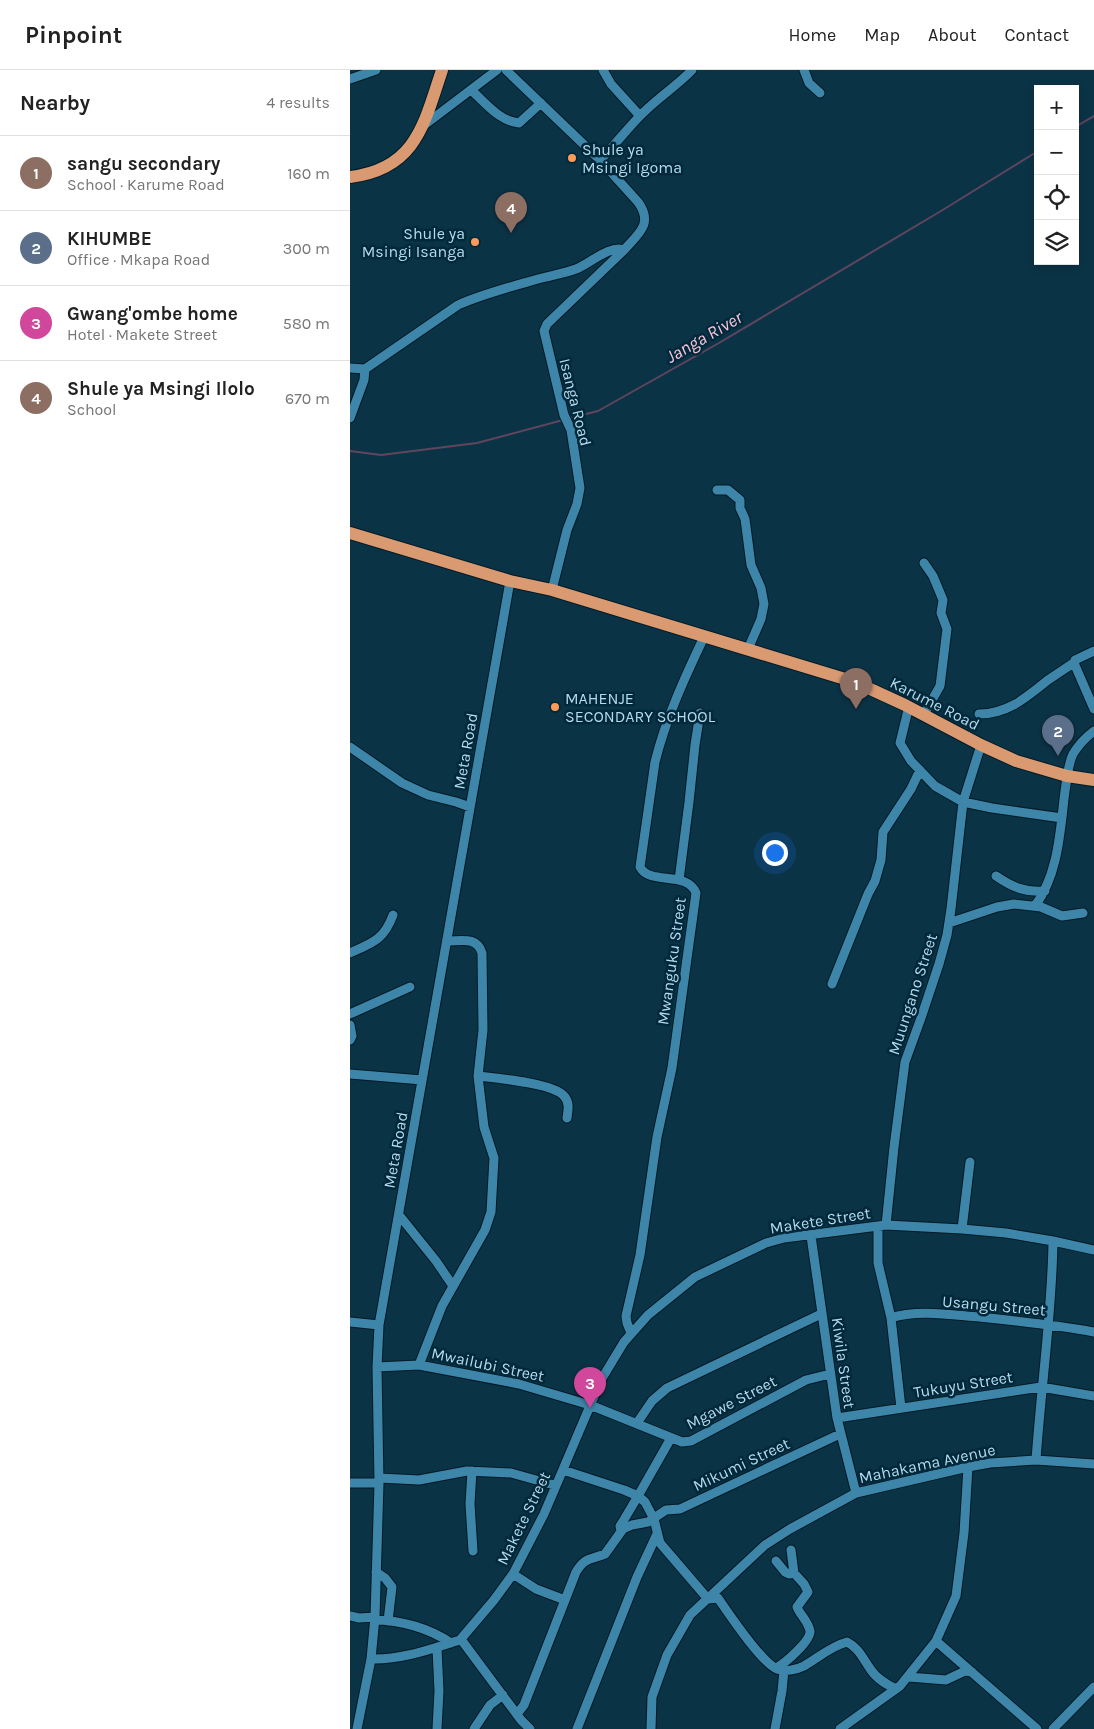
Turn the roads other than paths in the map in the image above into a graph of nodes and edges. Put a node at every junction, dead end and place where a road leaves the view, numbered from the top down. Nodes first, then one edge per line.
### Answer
1 (442, 70) edge
2 (506, 70) edge
3 (603, 70) edge
4 (692, 70) edge
5 (804, 70) edge
6 (372, 71) edge
7 (491, 72) edge
8 (350, 79) edge
9 (471, 90) junction
10 (820, 93) dead end
11 (541, 103) junction
12 (640, 116) junction
13 (423, 126) junction
14 (600, 160) junction
15 (350, 177) edge
16 (624, 250) junction
17 (350, 368) edge
18 (365, 369) junction
19 (350, 418) edge
20 (717, 490) dead end
21 (350, 534) edge
22 (924, 563) dead end
23 (510, 581) junction
24 (552, 590) junction
25 (704, 637) junction
26 (748, 649) junction
27 (1094, 650) edge
28 (1074, 663) junction
29 (909, 706) junction
30 (1094, 710) edge
31 (700, 713) dead end
32 (924, 714) junction
33 (979, 714) dead end
34 (1094, 731) edge
35 (981, 745) junction
36 (350, 747) edge
37 (920, 770) junction
38 (1067, 776) junction
39 (1094, 780) edge
40 (963, 802) junction
41 (470, 807) junction
42 (1062, 818) junction
43 (996, 876) dead end
44 (678, 880) junction
45 (1045, 890) junction
46 (1035, 906) junction
47 (1083, 913) dead end
48 (393, 915) dead end
49 (949, 923) junction
50 (447, 941) junction
51 (350, 953) edge
52 (832, 984) dead end
53 (410, 987) dead end
54 (350, 1014) edge
55 (350, 1025) edge
56 (350, 1040) edge
57 (350, 1074) edge
58 (478, 1076) junction
59 (422, 1080) junction
60 (567, 1118) dead end
61 (970, 1162) dead end
62 (398, 1215) junction
63 (882, 1226) junction
64 (962, 1229) junction
65 (811, 1236) junction
66 (1054, 1241) junction
67 (1094, 1250) edge
68 (453, 1286) junction
69 (821, 1314) junction
70 (891, 1318) junction
71 (350, 1322) edge
72 (1048, 1324) junction
73 (379, 1325) junction
74 (1094, 1332) edge
75 (631, 1333) junction
76 (419, 1365) junction
77 (377, 1367) junction
78 (830, 1374) junction
79 (1041, 1387) junction
80 (1094, 1396) edge
81 (590, 1405) junction
82 (901, 1408) junction
83 (837, 1418) junction
84 (637, 1423) junction
85 (840, 1434) junction
86 (671, 1438) junction
87 (1036, 1460) junction
88 (1094, 1464) edge
89 (968, 1467) junction
90 (563, 1470) junction
91 (472, 1471) junction
92 (379, 1481) junction
93 (350, 1483) edge
94 (554, 1485) junction
95 (856, 1493) junction
96 (638, 1496) junction
97 (654, 1518) junction
98 (621, 1531) junction
99 (657, 1534) junction
100 (791, 1550) dead end
101 (473, 1551) dead end
102 (776, 1561) dead end
103 (376, 1572) junction
104 (513, 1574) junction
105 (794, 1574) junction
106 (708, 1599) junction
107 (566, 1600) junction
108 (350, 1616) edge
109 (374, 1619) junction
110 (388, 1620) junction
111 (456, 1641) junction
112 (936, 1641) junction
113 (437, 1648) junction
114 (371, 1659) junction
115 (780, 1669) junction
116 (972, 1672) junction
117 (909, 1677) junction
118 (1094, 1687) edge
119 (896, 1689) junction
120 (503, 1695) junction
121 (517, 1714) junction
122 (357, 1729) edge
123 (438, 1729) edge
124 (474, 1729) edge
125 (530, 1729) edge
126 (577, 1729) edge
127 (651, 1729) edge
128 (775, 1729) edge
129 (840, 1729) edge
130 (1037, 1729) edge
131 (1053, 1729) edge

1 - 13 highway
2 - 11 street
3 - 12 street
4 - 12 street
5 - 10 street
6 - 8 street
7 - 9 street
9 - 11 street
9 - 13 street
11 - 14 street
12 - 14 street
13 - 15 highway
14 - 16 street
16 - 18 street
16 - 24 street, Isanga Road
17 - 18 street
18 - 19 street
20 - 26 street
21 - 23 highway, Karume Road
22 - 32 street
23 - 24 highway, Karume Road
23 - 41 street, Meta Road
24 - 25 highway, Karume Road
25 - 26 highway, Karume Road
25 - 44 street, Mwanguku Street
26 - 29 highway, Karume Road
27 - 28 street
28 - 30 street
28 - 33 street
29 - 32 highway, Karume Road
29 - 37 street
31 - 44 street
32 - 35 highway, Karume Road
34 - 38 street
35 - 38 highway, Karume Road
35 - 40 street, Muungano Street
36 - 41 street
37 - 40 street
37 - 52 street
38 - 39 highway, Karume Road
38 - 42 street
40 - 42 street
40 - 49 street, Muungano Street
41 - 50 street, Meta Road
42 - 45 street
43 - 45 street
44 - 75 street, Mwanguku Street
45 - 46 street
46 - 47 street
46 - 49 street
48 - 51 street
49 - 63 street, Muungano Street
50 - 58 street
50 - 59 street, Meta Road
53 - 54 street
55 - 56 street
57 - 59 street
58 - 60 street
58 - 68 street
59 - 62 street, Meta Road
61 - 64 street
62 - 68 street
62 - 73 street, Meta Road
63 - 64 street, Makete Street
63 - 65 street, Makete Street
63 - 70 street, Muungano Street
64 - 66 street, Makete Street
65 - 69 street, Kiwila Street
65 - 75 street, Makete Street
66 - 67 street, Makete Street
66 - 72 street
68 - 76 street
69 - 78 street, Kiwila Street
69 - 84 street
70 - 72 street, Usangu Street
70 - 82 street, Muungano Street
71 - 73 street
72 - 74 street, Usangu Street
72 - 79 street
73 - 77 street, Meta Road
75 - 81 street, Makete Street
76 - 77 street, Mwailubi Street
76 - 81 street, Mwailubi Street
77 - 92 street, Meta Road
78 - 83 street, Kiwila Street
78 - 86 street, Mgawe Street
79 - 80 street, Tukuyu Street
79 - 82 street, Tukuyu Street
79 - 87 street
81 - 84 street, Mgawe Street
81 - 90 street, Makete Street
82 - 83 street, Tukuyu Street
83 - 85 street, Kiwila Street
84 - 86 street, Mgawe Street
85 - 95 street, Kiwila Street
85 - 97 street, Mikumi Street
86 - 96 street
87 - 88 street, Mahakama Avenue
87 - 89 street, Mahakama Avenue
89 - 95 street, Mahakama Avenue
89 - 112 street
90 - 94 street, Makete Street
90 - 96 street
91 - 92 street
91 - 94 street
91 - 101 street
92 - 93 street
92 - 103 street, Meta Road
94 - 104 street, Makete Street
95 - 106 street, Mahakama Avenue
96 - 97 street
96 - 98 street
97 - 98 street, Mikumi Street
97 - 99 street
98 - 107 street
99 - 106 street
99 - 126 street
100 - 105 street
102 - 105 street
103 - 109 street, Meta Road
103 - 110 street
104 - 107 street
104 - 111 street, Makete Street
105 - 115 street
106 - 115 street
106 - 127 street, Mahakama Avenue
107 - 121 street
108 - 109 street
109 - 110 street
109 - 114 street, Meta Road
110 - 111 street
111 - 113 street
111 - 120 street
112 - 116 street
112 - 117 street
113 - 114 street
113 - 123 street
114 - 122 street, Meta Road
115 - 119 street
115 - 128 street
116 - 117 street
116 - 130 street
117 - 119 street
118 - 131 street
119 - 129 street
120 - 121 street
120 - 124 street
121 - 125 street

